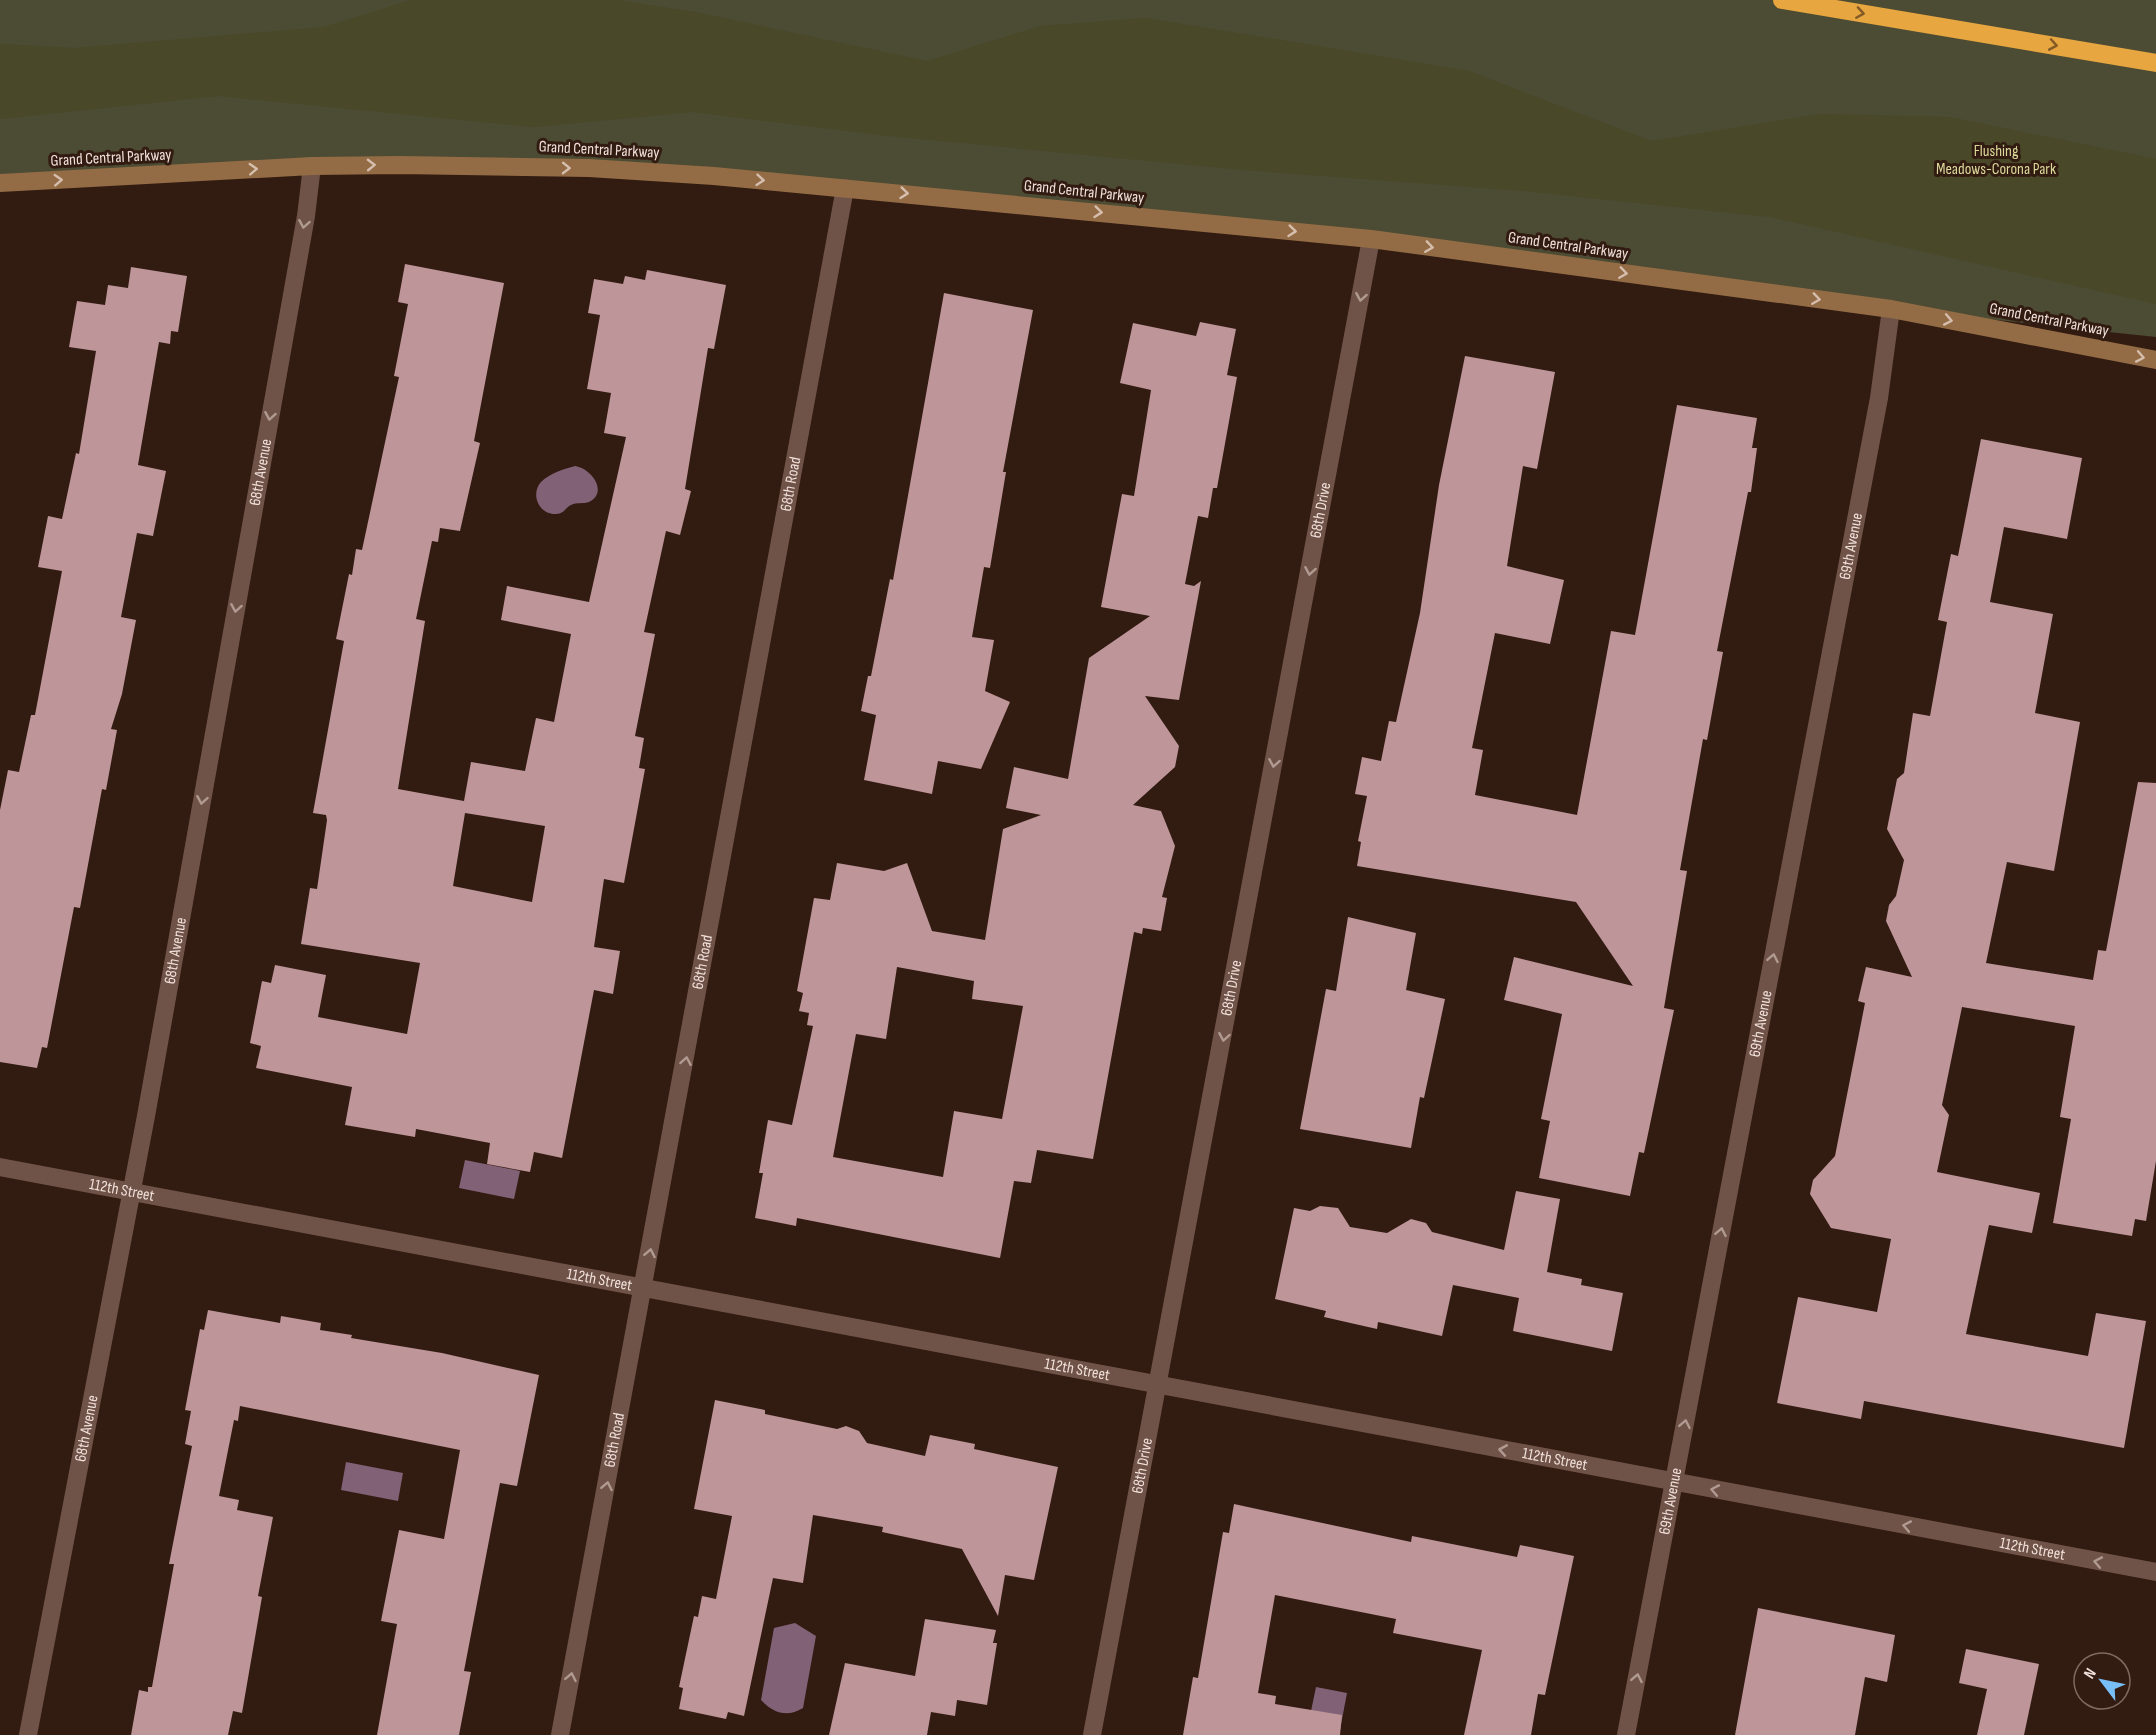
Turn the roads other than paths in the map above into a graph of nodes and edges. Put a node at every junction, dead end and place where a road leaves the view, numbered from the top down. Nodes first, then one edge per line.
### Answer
1 (1782, 0) edge
2 (2156, 63) edge
3 (312, 166) junction
4 (0, 183) edge
5 (845, 188) junction
6 (1371, 239) junction
7 (1891, 309) junction
8 (2156, 360) edge
9 (0, 1167) edge
10 (130, 1191) junction
11 (643, 1289) junction
12 (1157, 1386) junction
13 (1674, 1482) junction
14 (2156, 1572) edge
15 (28, 1735) edge
16 (560, 1735) edge
17 (1092, 1735) edge
18 (1626, 1735) edge

1 -> 2 highway
4 -> 3 street, Grand Central Parkway
3 -> 5 street, Grand Central Parkway
3 -> 10 street, 68th Avenue
5 -> 6 street, Grand Central Parkway
11 -> 5 street, 68th Road
6 -> 7 street, Grand Central Parkway
6 -> 12 street, 68th Drive
7 -> 8 street, Grand Central Parkway
13 -> 7 street, 69th Avenue
9 - 10 street, 112th Street
10 - 11 street, 112th Street
10 - 15 street, 68th Avenue
11 - 12 street, 112th Street
16 -> 11 street, 68th Road
13 -> 12 street, 112th Street
12 - 17 street, 68th Drive
14 -> 13 street, 112th Street
18 -> 13 street, 69th Avenue

